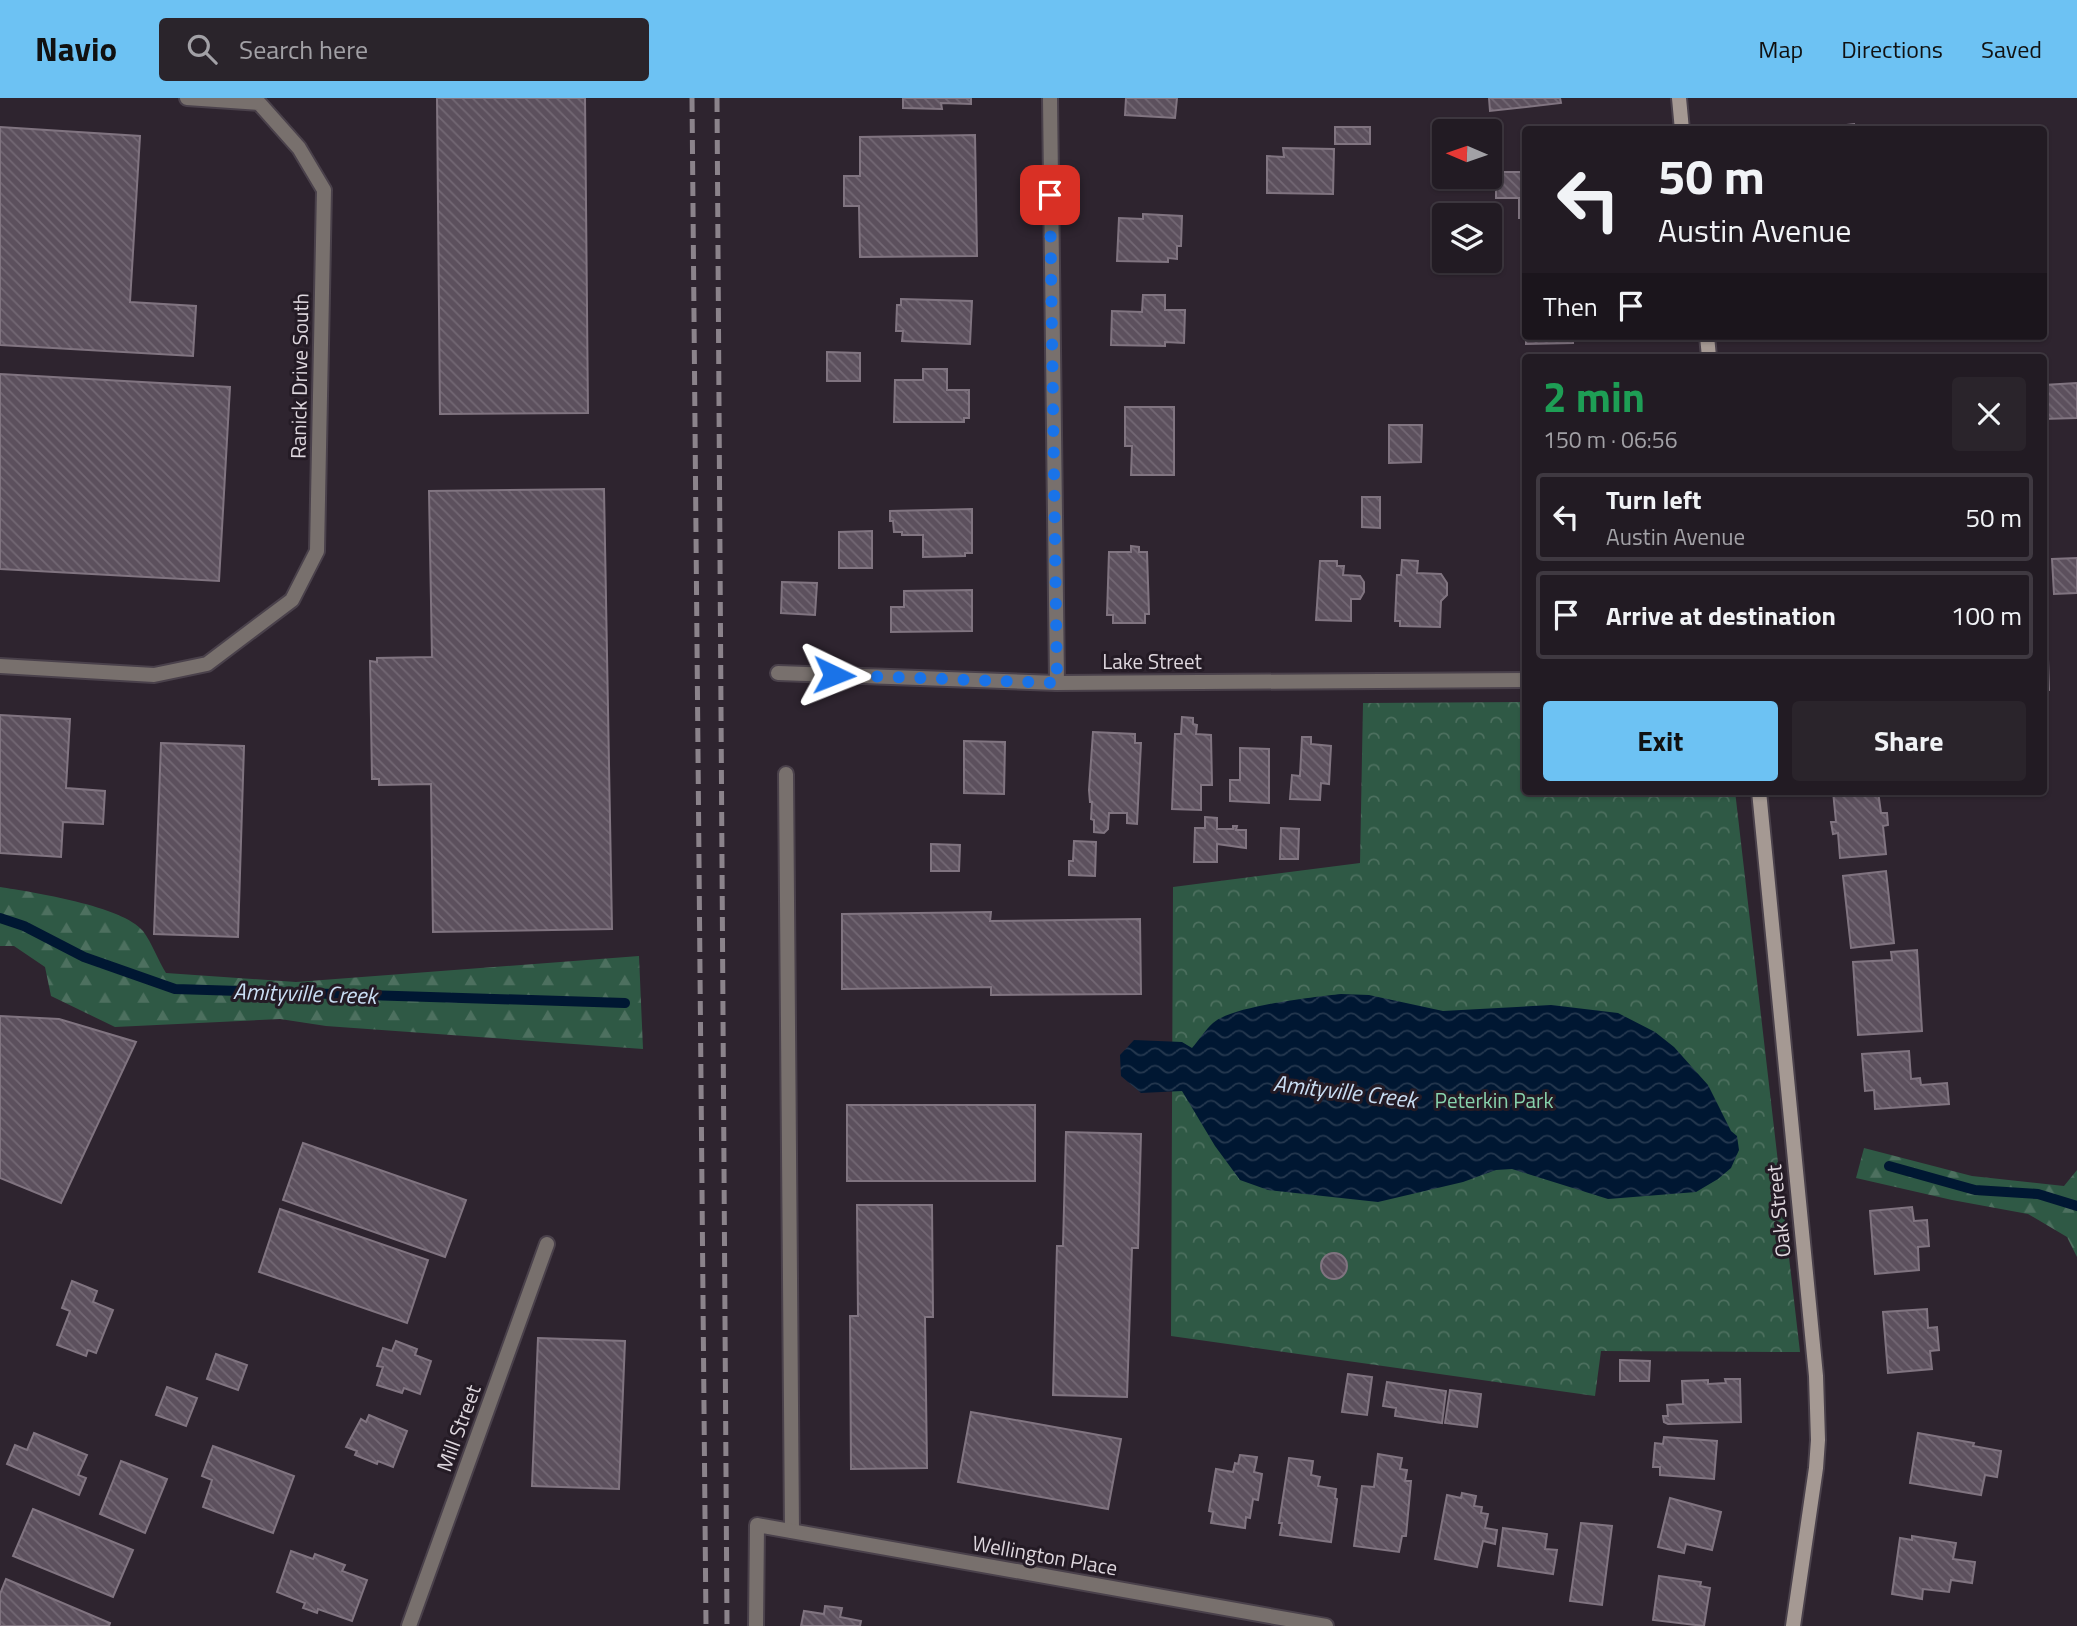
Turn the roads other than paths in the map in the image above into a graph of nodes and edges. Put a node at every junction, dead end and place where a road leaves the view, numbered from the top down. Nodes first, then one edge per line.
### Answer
1 (187, 98) edge
2 (1050, 98) edge
3 (1679, 98) edge
4 (1682, 126) edge
5 (0, 666) edge
6 (778, 674) dead end
7 (1522, 680) edge
8 (1057, 683) junction
9 (786, 775) dead end
10 (1759, 795) edge
11 (547, 1244) dead end
12 (792, 1531) junction
13 (409, 1626) edge
14 (756, 1626) edge
15 (1326, 1626) edge
16 (1793, 1626) edge

1 - 5 street, Ranick Drive South
2 - 8 street
3 - 4 main road
6 - 8 street, Lake Street
7 - 8 street, Lake Street
9 - 12 street
10 - 16 main road, Oak Street
11 - 13 street, Mill Street
12 - 14 street, Wellington Place
12 - 15 street, Wellington Place

